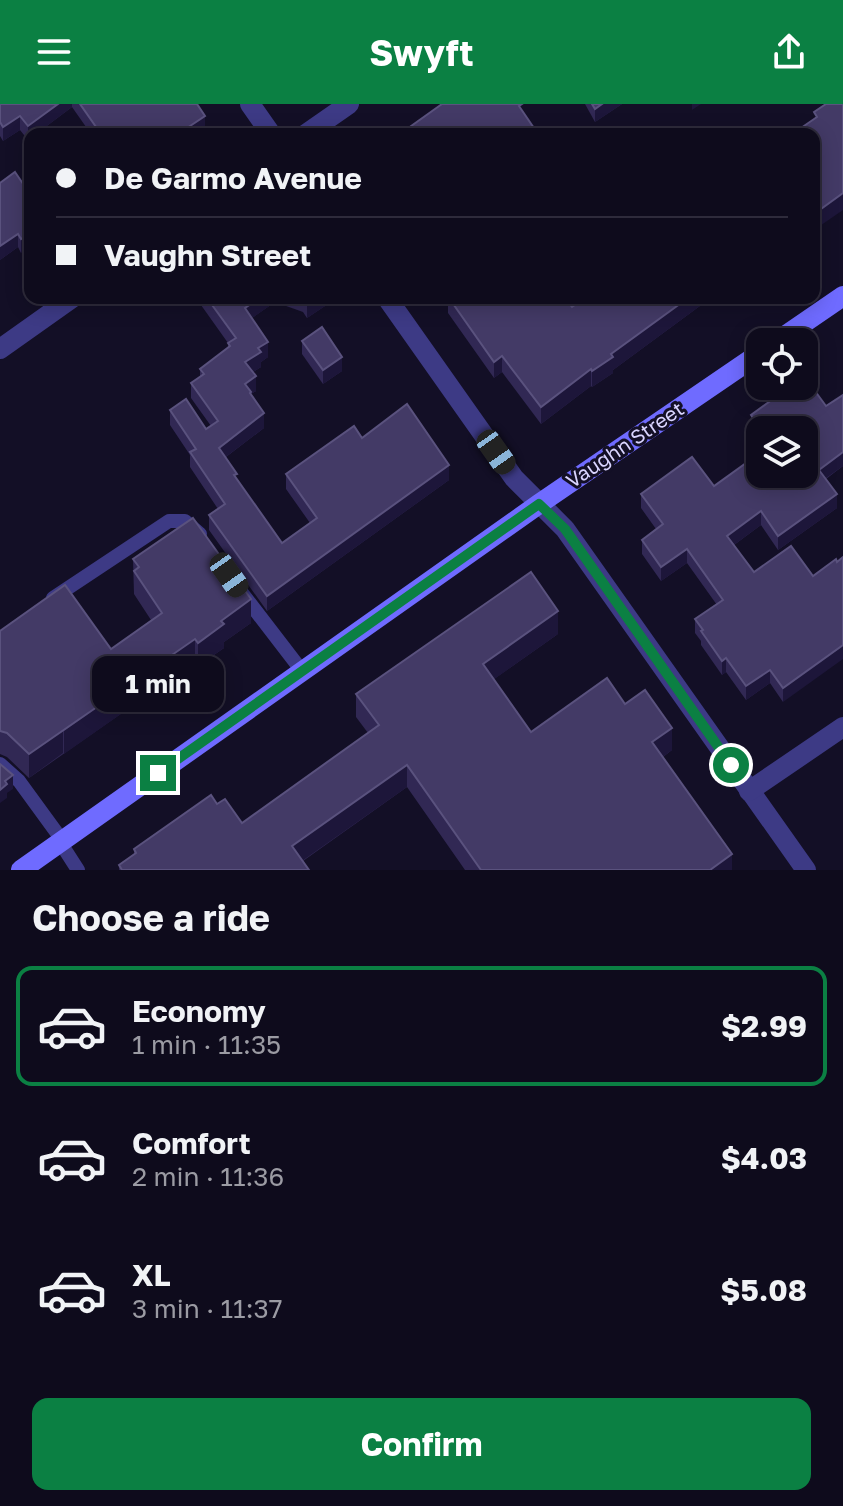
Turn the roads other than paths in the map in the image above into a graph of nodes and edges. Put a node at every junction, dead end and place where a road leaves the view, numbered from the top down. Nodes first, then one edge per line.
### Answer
1 (250, 104) edge
2 (349, 104) edge
3 (267, 128) edge
4 (315, 128) edge
5 (843, 296) edge
6 (64, 304) edge
7 (391, 304) edge
8 (796, 328) edge
9 (0, 349) edge
10 (746, 363) edge
11 (539, 504) junction
12 (207, 545) edge
13 (233, 581) edge
14 (39, 608) edge
15 (302, 671) junction
16 (843, 727) edge
17 (0, 764) edge
18 (749, 791) junction
19 (61, 841) junction
20 (21, 870) edge
21 (78, 870) edge
22 (806, 870) edge

1 - 3 street
2 - 4 street
5 - 8 street
6 - 9 street
7 - 11 street
10 - 11 street, Vaughn Street
11 - 15 street, Vaughn Street
11 - 18 street
12 - 14 lane
13 - 15 lane
15 - 19 street, Vaughn Street
16 - 18 street
17 - 19 lane
18 - 22 street
19 - 20 street, Vaughn Street
19 - 21 lane

